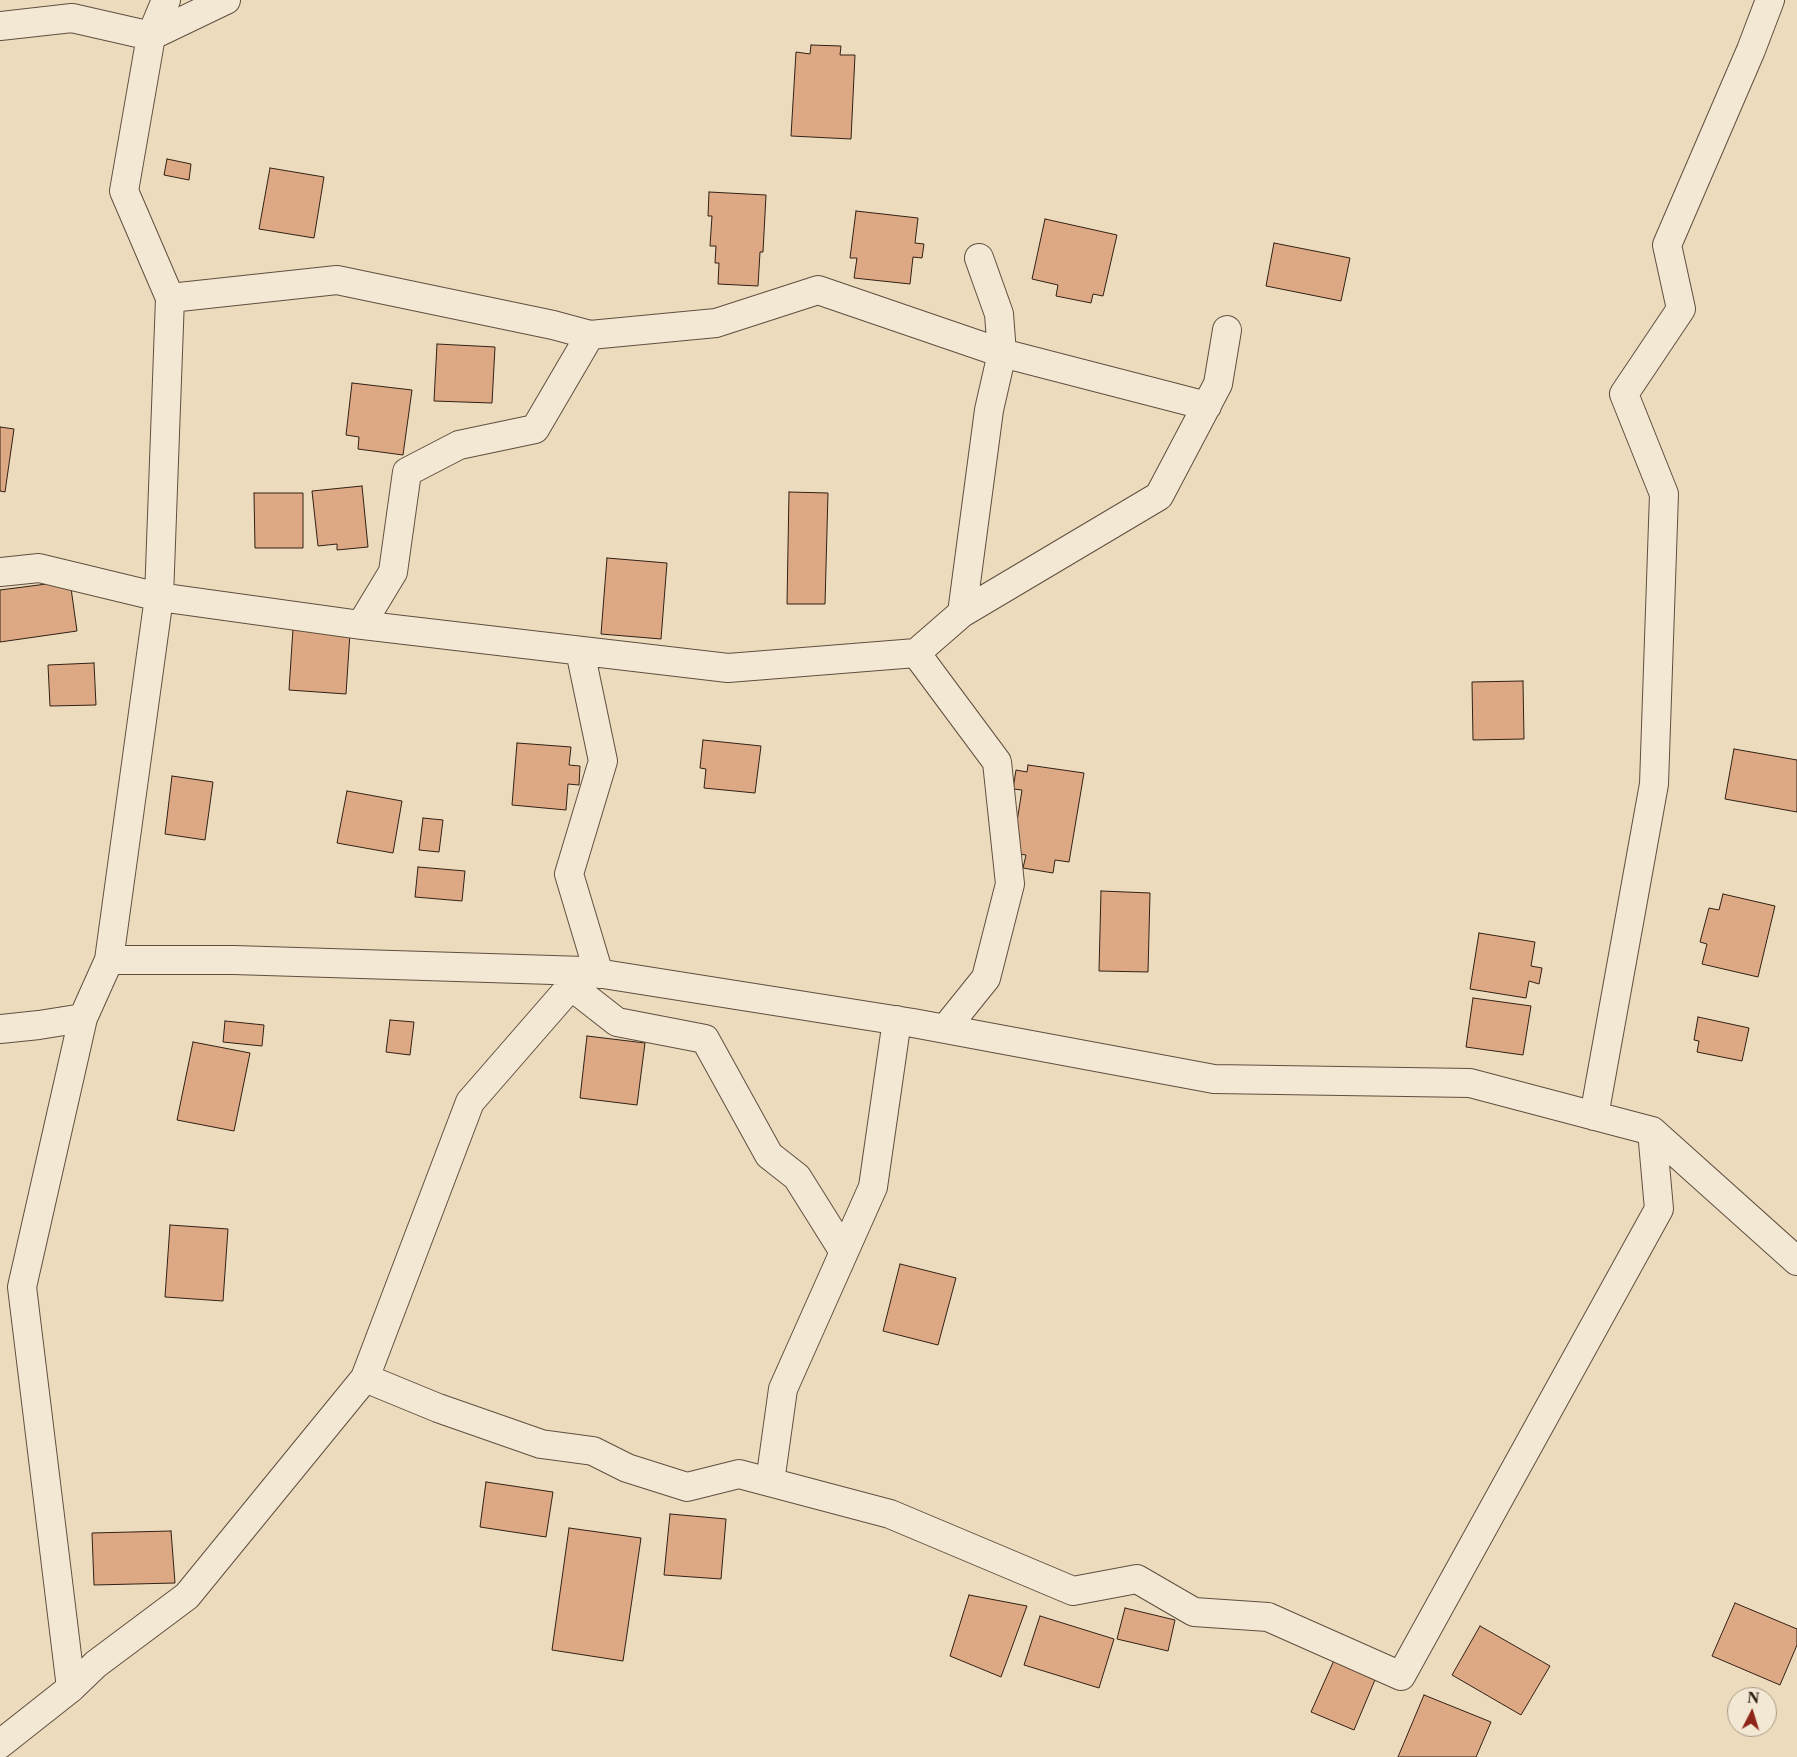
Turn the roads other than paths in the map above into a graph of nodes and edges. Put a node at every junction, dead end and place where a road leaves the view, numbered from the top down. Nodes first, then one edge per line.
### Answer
1 (51, 0) edge
2 (166, 0) edge
3 (226, 0) edge
4 (1770, 0) edge
5 (72, 18) junction
6 (0, 26) edge
7 (151, 36) junction
8 (979, 258) dead end
9 (170, 298) junction
10 (1227, 330) dead end
11 (590, 334) junction
12 (1002, 354) junction
13 (1207, 406) junction
14 (0, 572) edge
15 (159, 597) junction
16 (962, 613) junction
17 (361, 625) junction
18 (580, 651) junction
19 (916, 653) junction
20 (109, 960) junction
21 (584, 977) junction
22 (83, 1018) junction
23 (896, 1020) junction
24 (0, 1029) edge
25 (944, 1029) junction
26 (1594, 1116) junction
27 (1652, 1131) junction
28 (844, 1252) junction
29 (1794, 1252) edge
30 (364, 1378) junction
31 (770, 1482) junction
32 (72, 1688) junction
33 (0, 1744) edge

1 - 5 street
2 - 7 street
3 - 7 street
4 - 26 street
5 - 6 street
5 - 7 street
7 - 9 street
8 - 12 street
9 - 11 street
9 - 15 street
10 - 13 street
11 - 12 street
11 - 17 street
12 - 13 street
12 - 16 street
13 - 16 street
14 - 15 street
15 - 17 street
15 - 20 street
16 - 19 street
17 - 18 street
18 - 19 street
18 - 21 street
19 - 25 street
20 - 21 street
20 - 22 street
21 - 23 street
21 - 28 street
21 - 30 street
22 - 24 street
22 - 32 street
23 - 25 street
23 - 28 street
25 - 26 street
26 - 27 street
27 - 29 street
27 - 31 street
28 - 31 street
30 - 31 street
30 - 32 street
32 - 33 street

